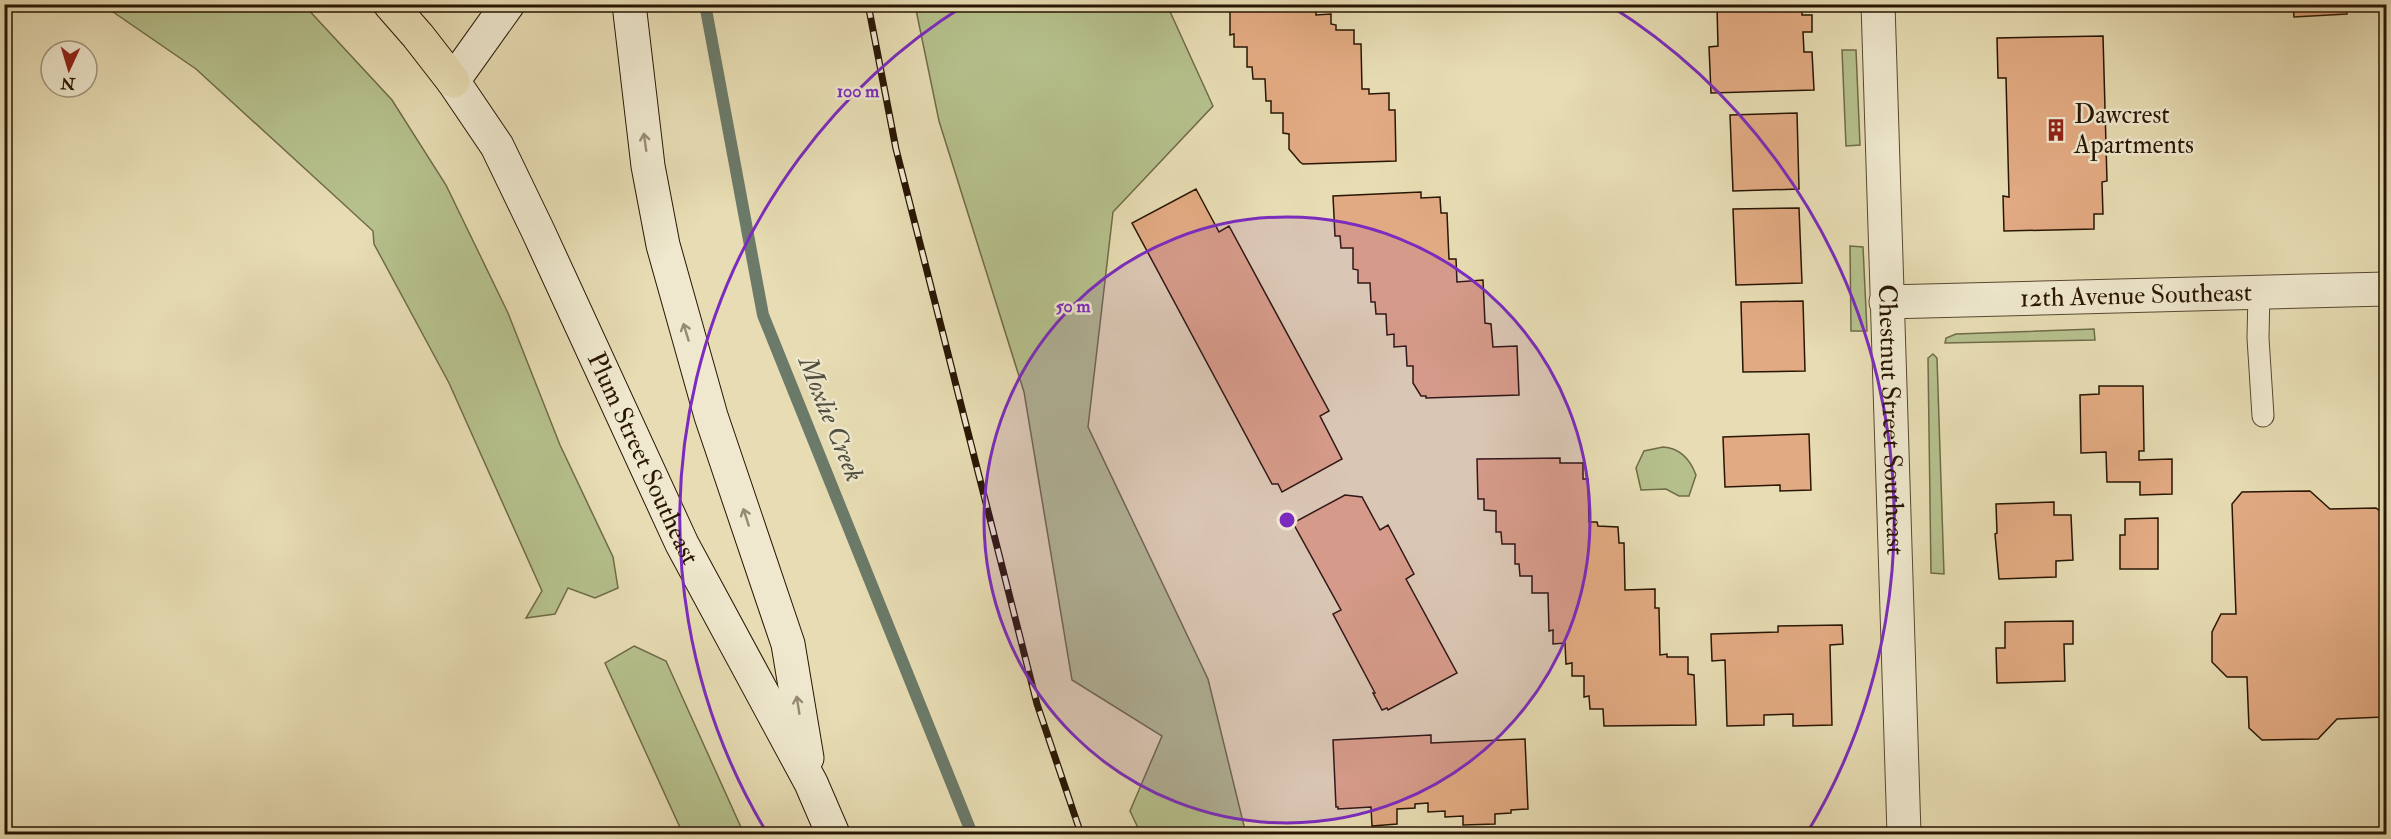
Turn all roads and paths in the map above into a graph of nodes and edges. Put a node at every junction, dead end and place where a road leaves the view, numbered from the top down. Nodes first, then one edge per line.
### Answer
1 (390, 4) edge
2 (508, 4) edge
3 (629, 4) edge
4 (1878, 4) edge
5 (453, 81) junction
6 (2386, 288) edge
7 (2259, 292) junction
8 (1886, 302) junction
9 (2263, 416) dead end
10 (811, 783) junction
11 (833, 834) edge
12 (1904, 834) edge

1 - 5 highway
2 - 5 main road
10 -> 3 main road
4 - 8 main road, Chestnut Street Southeast
5 - 10 main road, Plum Street Southeast
6 - 7 main road, 12th Avenue Southeast
7 - 8 main road, 12th Avenue Southeast
7 - 9 lane
8 - 12 main road, Chestnut Street Southeast
10 - 11 main road, Plum Street Southeast

